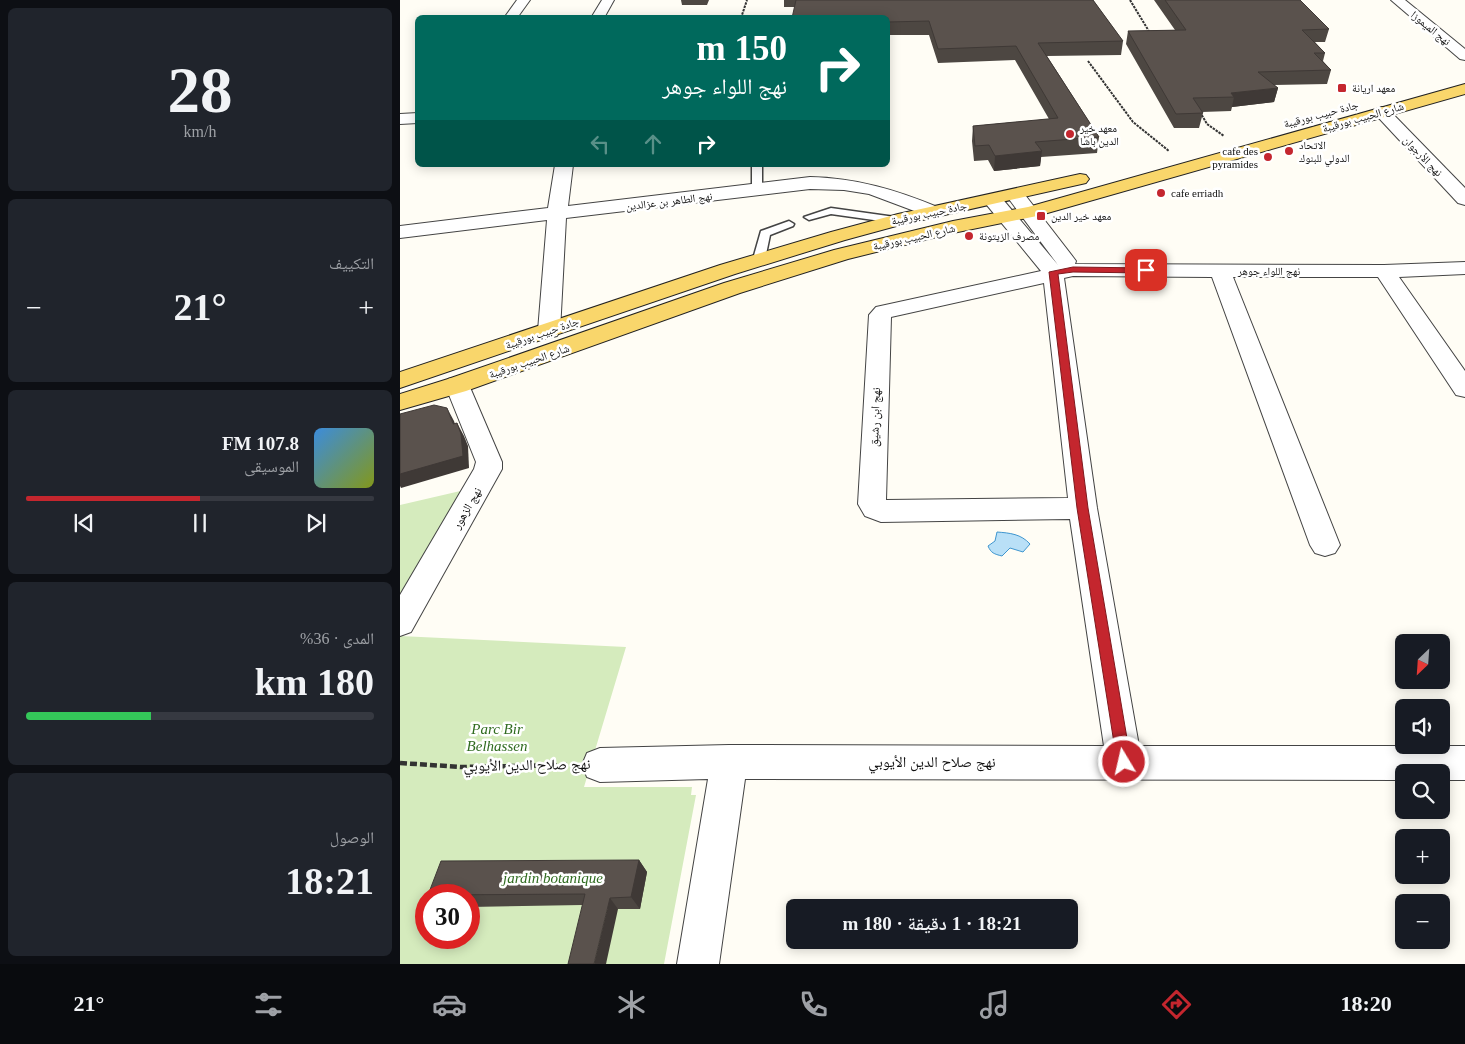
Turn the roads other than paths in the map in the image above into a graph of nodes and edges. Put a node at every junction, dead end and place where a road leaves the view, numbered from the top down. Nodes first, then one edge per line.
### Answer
1 (524, 0) edge
2 (608, 0) edge
3 (1397, 0) edge
4 (512, 15) edge
5 (599, 15) edge
6 (1465, 56) edge
7 (1465, 73) edge
8 (1465, 89) edge
9 (1382, 112) junction
10 (415, 118) edge
11 (400, 119) edge
12 (564, 167) edge
13 (757, 167) edge
14 (757, 190) junction
15 (1015, 195) junction
16 (1465, 199) edge
17 (993, 200) junction
18 (933, 212) junction
19 (1030, 212) junction
20 (557, 214) junction
21 (1007, 216) junction
22 (809, 217) dead end
23 (894, 220) junction
24 (789, 224) dead end
25 (400, 232) edge
26 (758, 259) junction
27 (1465, 268) edge
28 (1063, 271) junction
29 (1220, 271) junction
30 (1384, 271) junction
31 (549, 330) junction
32 (400, 380) edge
33 (457, 385) junction
34 (1465, 389) edge
35 (400, 402) edge
36 (1083, 508) junction
37 (1325, 546) dead end
38 (400, 624) edge
39 (729, 762) junction
40 (1124, 762) junction
41 (1465, 763) edge
42 (600, 765) road end
43 (698, 964) edge

1 - 4 street
2 - 5 street
3 - 6 street, نهج الميموزا
7 - 15 main road, جادة حبيب بورقيبة
8 - 9 main road, شارع الحبيب بورقيبة
9 - 16 street, نهج الأرجوان
9 - 19 main road, شارع الحبيب بورقيبة
10 - 11 street
12 - 20 street
13 - 14 lane
14 - 18 street, نهج الطاهر بن عزالدين
14 - 20 street, نهج الطاهر بن عزالدين
15 - 17 main road, جادة حبيب بورقيبة
15 - 19 street
17 - 18 main road, جادة حبيب بورقيبة
17 - 21 street
18 - 23 main road, جادة حبيب بورقيبة
19 - 21 main road, شارع الحبيب بورقيبة
19 - 28 street
20 - 25 street, نهج الطاهر بن عزالدين
20 - 31 street
21 - 28 street
21 - 33 main road, شارع الحبيب بورقيبة
22 - 23 lane
23 - 26 main road, جادة حبيب بورقيبة
24 - 26 lane
26 - 31 main road, جادة حبيب بورقيبة
27 - 30 street, نهج اللواء جوهر
28 - 29 street, نهج اللواء جوهر
28 - 36 street
28 - 36 street, نهج ابن رشيق
29 - 30 street, نهج اللواء جوهر
29 - 37 street
30 - 34 street
31 - 32 main road, جادة حبيب بورقيبة
33 - 35 main road, شارع الحبيب بورقيبة
33 - 38 street, نهج الزهور
36 - 40 street
39 - 40 street, نهج صلاح الدين الأيوبي
39 - 42 street, نهج صلاح الدين الأيوبي
39 - 43 street
40 - 41 street, نهج صلاح الدين الأيوبي

